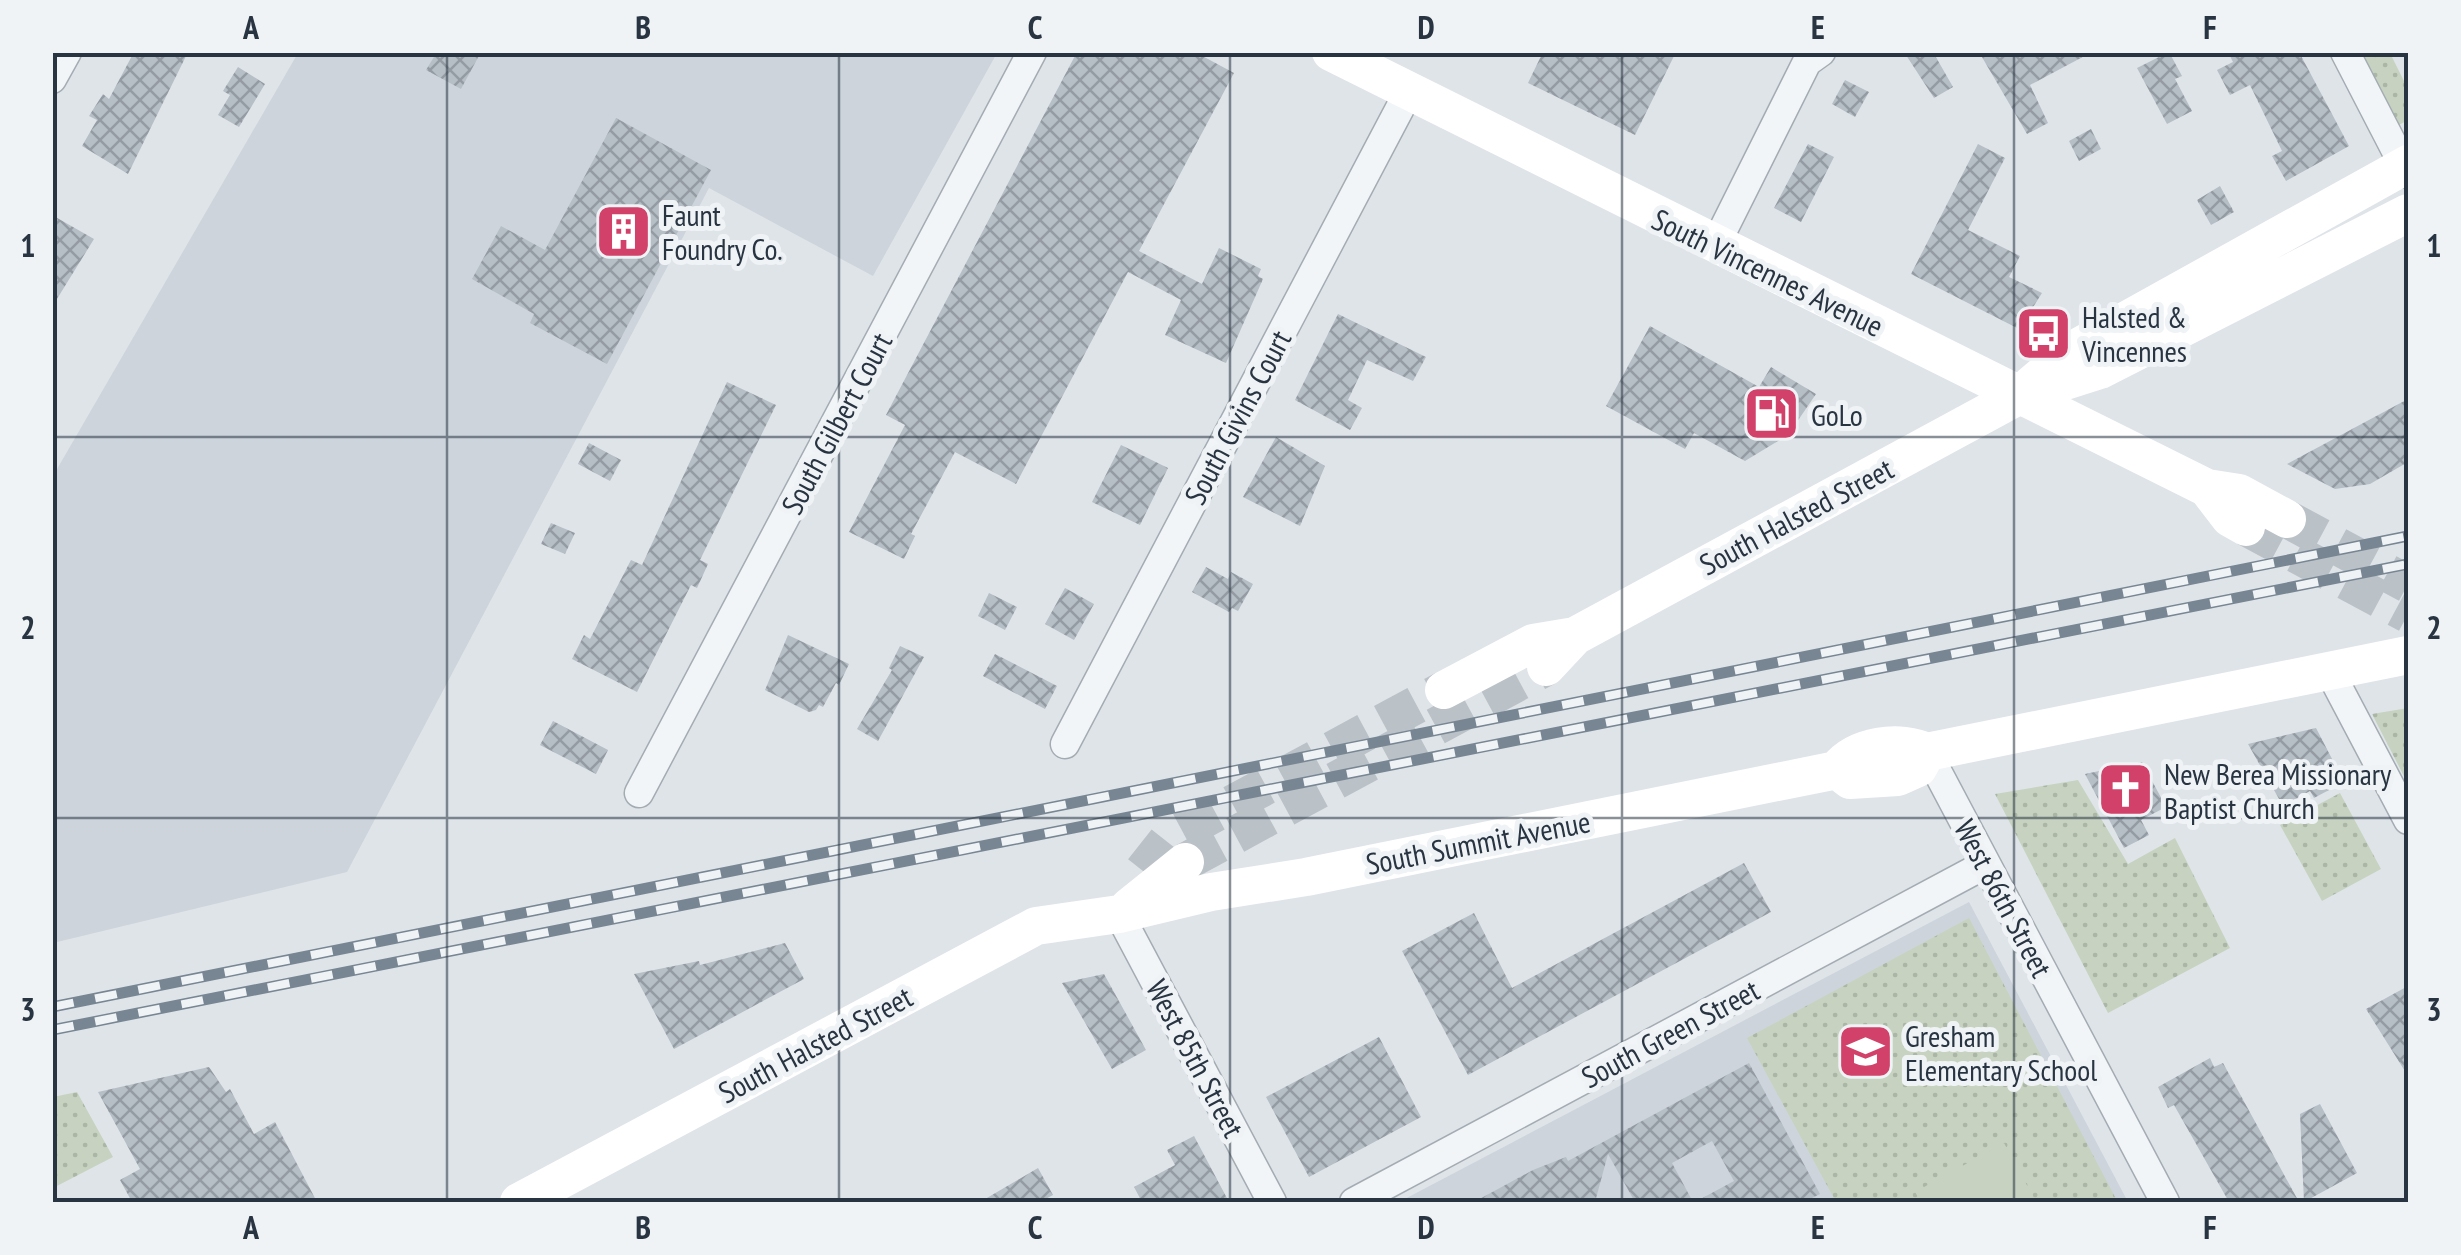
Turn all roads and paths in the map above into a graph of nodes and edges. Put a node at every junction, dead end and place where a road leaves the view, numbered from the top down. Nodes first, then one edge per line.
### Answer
1 (67, 52) edge
2 (1032, 52) edge
3 (1331, 52) edge
4 (1821, 52) edge
5 (2345, 52) edge
6 (52, 79) edge
7 (1409, 91) junction
8 (2407, 168) edge
9 (2408, 213) edge
10 (1715, 246) junction
11 (2018, 396) junction
12 (2208, 488) junction
13 (2288, 519) tunnel mouth
14 (2246, 527) tunnel mouth
15 (1575, 636) junction
16 (2408, 655) edge
17 (1546, 667) tunnel mouth
18 (2330, 672) junction
19 (1444, 690) tunnel mouth
20 (1066, 744) dead end
21 (1927, 752) junction
22 (639, 793) dead end
23 (2408, 820) edge
24 (1184, 862) tunnel mouth
25 (1986, 864) junction
26 (1142, 871) tunnel mouth
27 (1120, 914) junction
28 (519, 1202) edge
29 (1272, 1202) edge
30 (1354, 1202) edge
31 (2165, 1202) edge

1 - 6 street
2 - 22 street, South Gilbert Court
3 - 7 main road, South Vincennes Avenue
4 - 10 street
5 - 8 street
7 - 10 main road, South Vincennes Avenue
7 - 20 street, South Givins Court
8 - 11 main road, South Halsted Street
9 - 11 main road, South Halsted Street
10 - 11 main road, South Vincennes Avenue
11 - 12 main road, South Vincennes Avenue
11 - 15 main road, South Halsted Street
12 - 13 main road, South Vincennes Avenue
12 - 14 main road, South Vincennes Avenue
15 - 17 main road, South Halsted Street
15 - 19 main road, South Halsted Street
16 - 18 main road, South Summit Avenue
18 - 21 main road, South Summit Avenue
18 - 23 street
21 - 25 street, West 86th Street
21 - 27 main road, South Summit Avenue
24 - 27 main road
25 - 30 street, South Green Street
25 - 31 street, West 86th Street
26 - 27 main road
27 - 28 main road, South Halsted Street
27 - 29 street, West 85th Street

